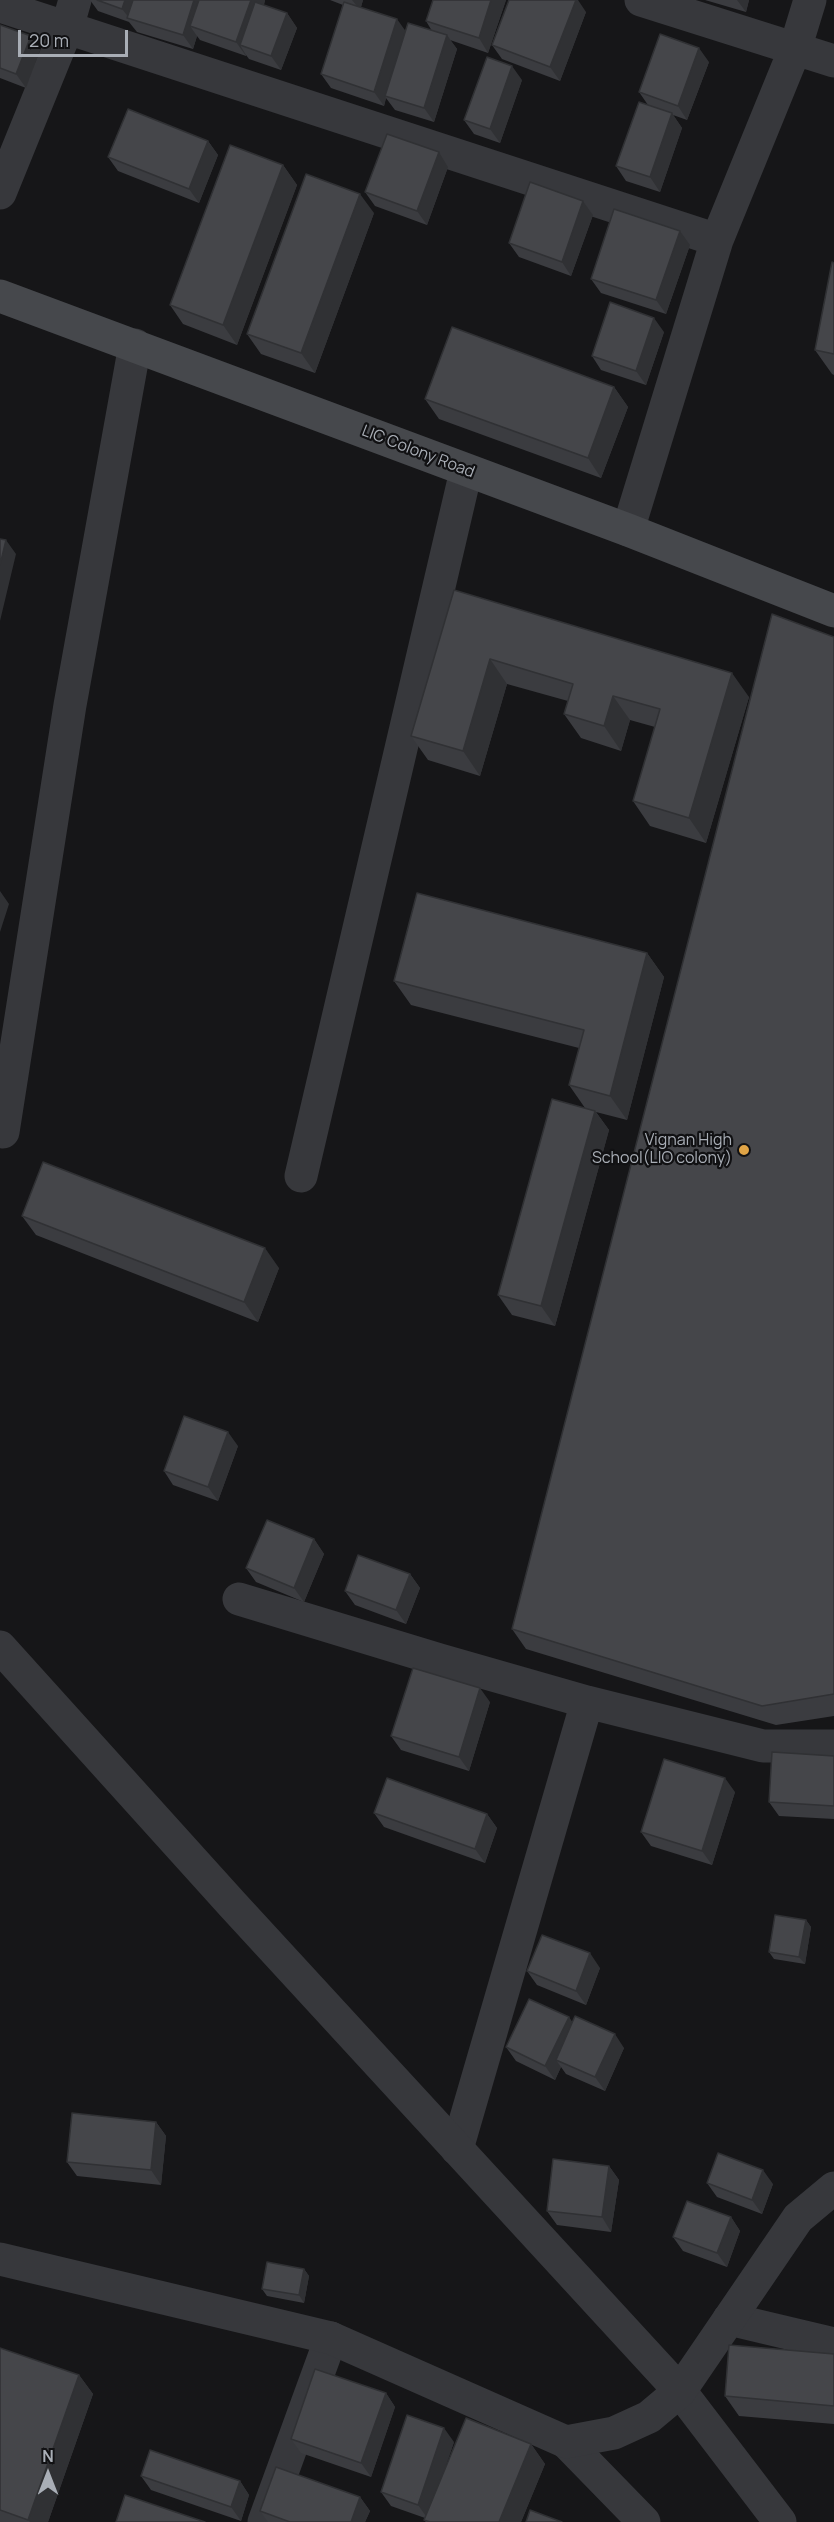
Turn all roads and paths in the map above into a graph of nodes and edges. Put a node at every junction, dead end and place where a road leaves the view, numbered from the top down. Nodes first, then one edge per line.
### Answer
1 (641, 0) edge
2 (810, 0) edge
3 (0, 6) edge
4 (71, 14) edge
5 (795, 50) junction
6 (834, 61) edge
7 (2, 178) edge
8 (717, 240) junction
9 (0, 296) edge
10 (135, 345) junction
11 (466, 471) junction
12 (628, 530) junction
13 (834, 611) edge
14 (3, 1132) dead end
15 (301, 1176) dead end
16 (239, 1599) dead end
17 (0, 1647) edge
18 (587, 1702) junction
19 (834, 1746) edge
20 (457, 2149) junction
21 (834, 2188) edge
22 (0, 2259) edge
23 (729, 2319) junction
24 (331, 2338) junction
25 (834, 2344) edge
26 (680, 2391) junction
27 (566, 2442) junction
28 (264, 2522) edge
29 (644, 2522) edge
30 (780, 2522) edge

1 - 5 street
2 - 5 street
3 - 4 street
4 - 7 street
4 - 8 street
5 - 6 street
5 - 8 street
8 - 12 street
9 - 10 main road, LIC Colony Road
10 - 11 main road, LIC Colony Road
10 - 14 street
11 - 12 main road, LIC Colony Road
11 - 15 street
12 - 13 main road, LIC Colony Road
16 - 18 street
17 - 20 street
18 - 19 street
18 - 20 street
20 - 26 street
21 - 23 street
22 - 24 street
23 - 25 street
23 - 26 street
24 - 27 street
24 - 28 street
26 - 27 street
26 - 30 street
27 - 29 street

